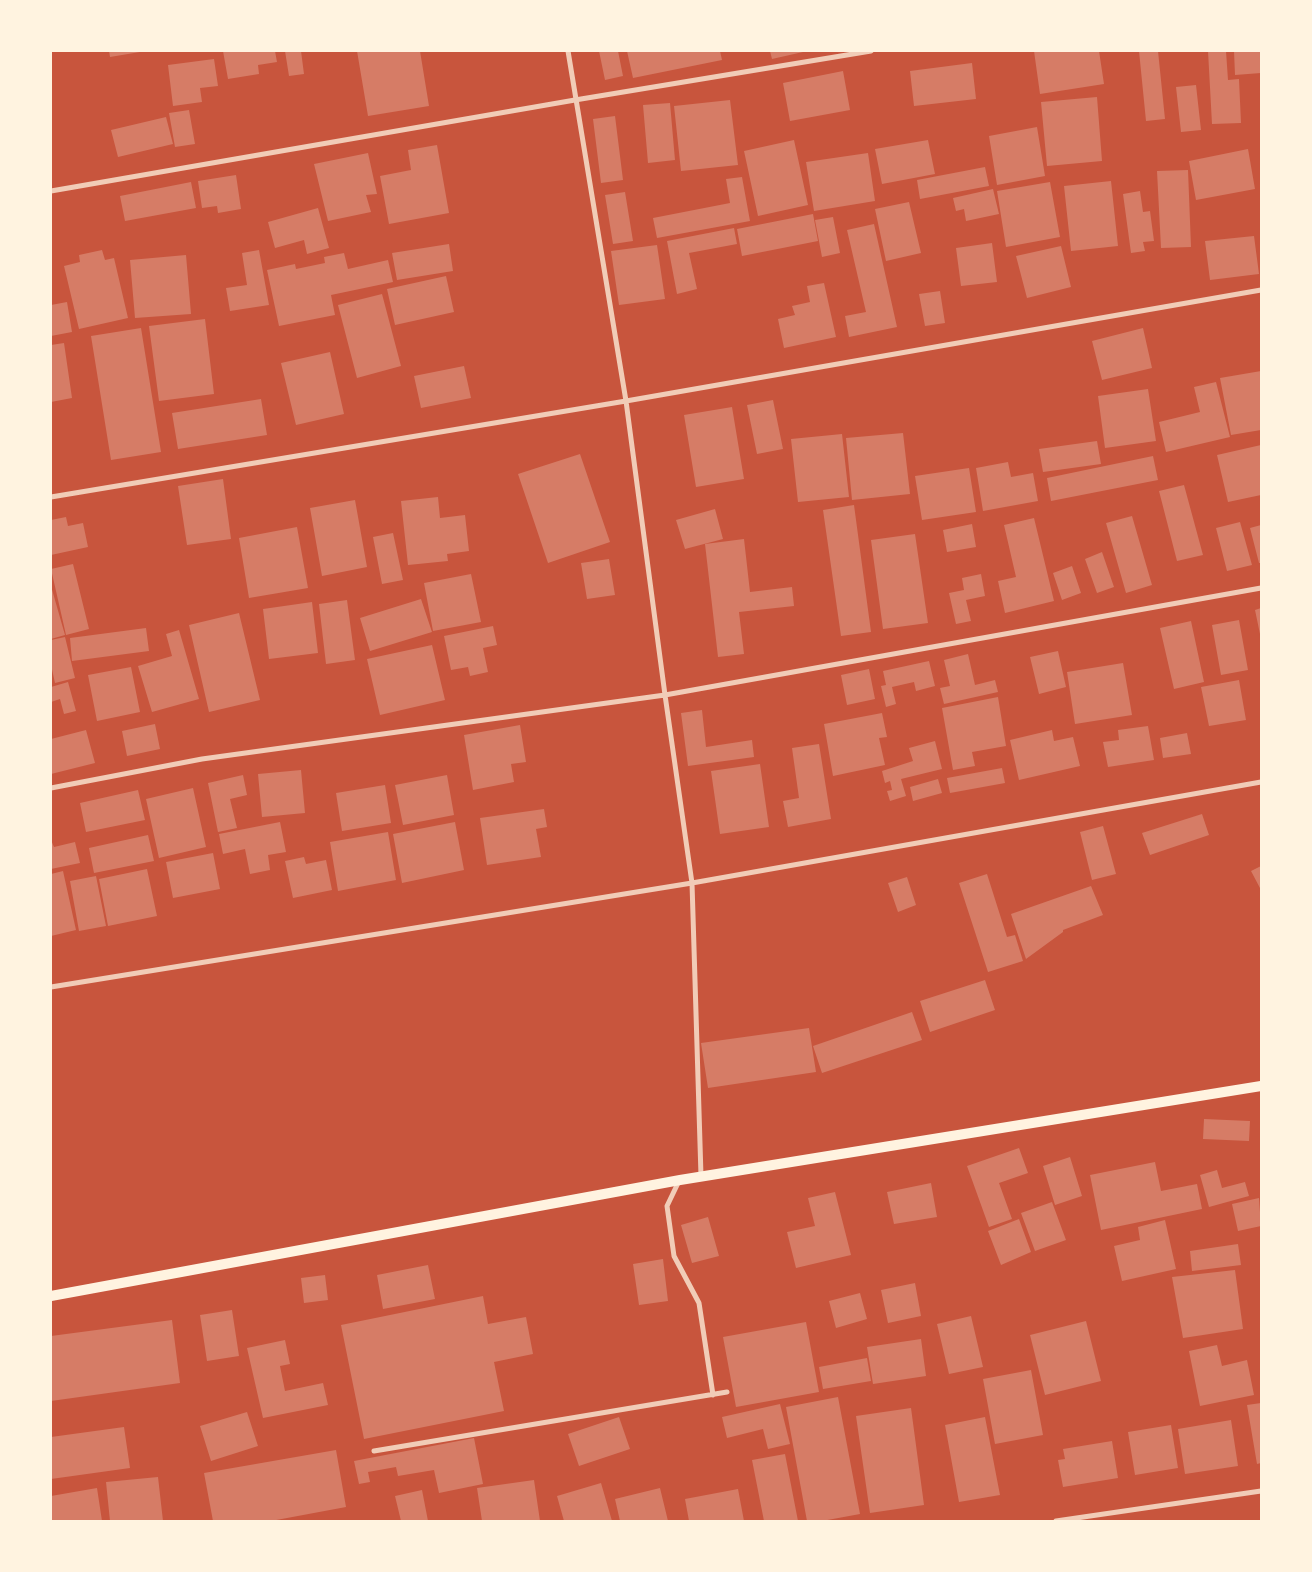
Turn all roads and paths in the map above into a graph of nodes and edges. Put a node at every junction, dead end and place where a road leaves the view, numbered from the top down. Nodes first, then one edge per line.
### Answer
1 (568, 51) edge
2 (871, 51) edge
3 (575, 100) junction
4 (51, 191) edge
5 (1261, 290) edge
6 (626, 401) junction
7 (51, 497) edge
8 (1261, 588) edge
9 (664, 695) junction
10 (1261, 782) edge
11 (51, 788) edge
12 (692, 883) junction
13 (51, 987) edge
14 (1261, 1086) edge
15 (701, 1176) junction
16 (680, 1180) junction
17 (51, 1296) edge
18 (727, 1392) dead end
19 (713, 1395) junction
20 (374, 1451) dead end
21 (1261, 1491) edge
22 (1056, 1521) edge

1 - 3 street
2 - 3 street
3 - 4 street
3 - 6 street
5 - 6 street
6 - 7 street
6 - 9 street
8 - 9 street
9 - 11 street
9 - 12 street
10 - 12 street
12 - 13 street
12 - 15 street
14 - 15 main road
15 - 16 main road
16 - 17 main road
16 - 19 street
18 - 19 street
19 - 20 street
21 - 22 street

